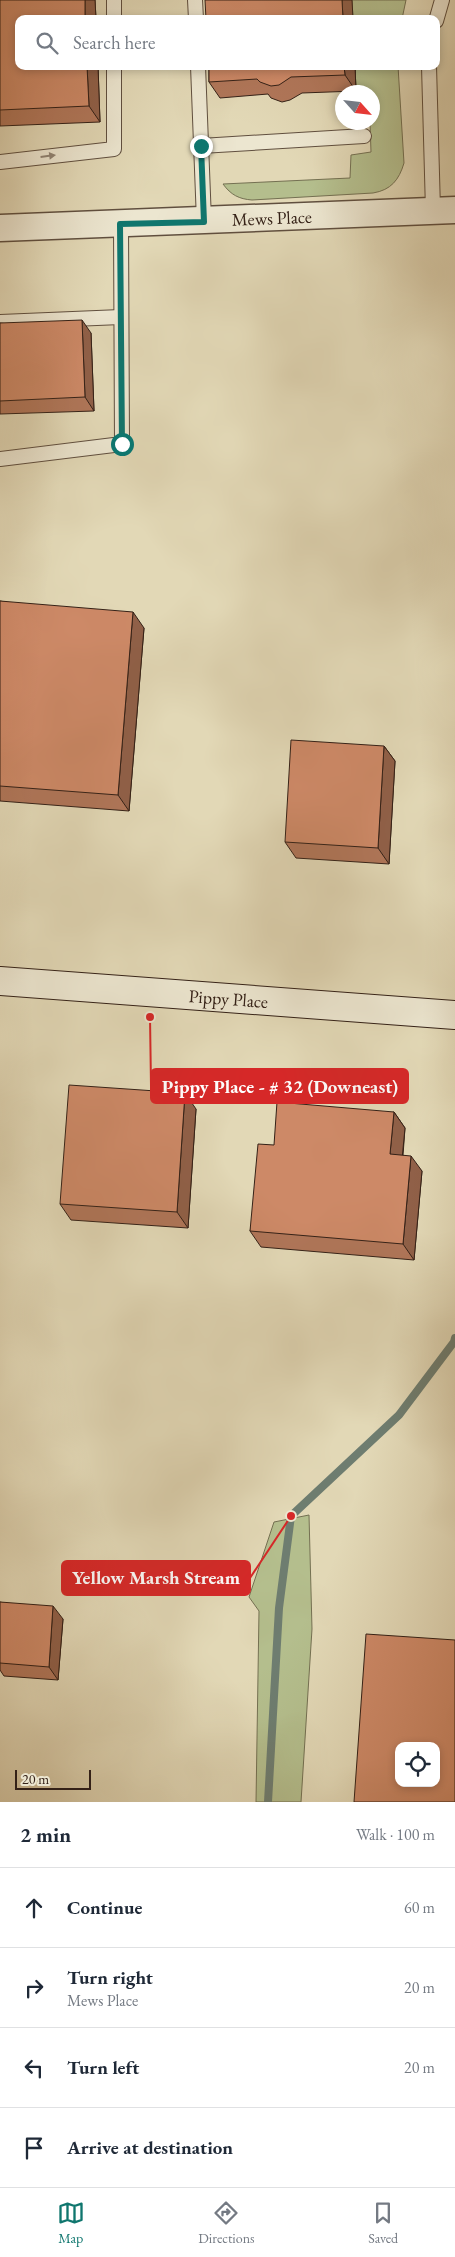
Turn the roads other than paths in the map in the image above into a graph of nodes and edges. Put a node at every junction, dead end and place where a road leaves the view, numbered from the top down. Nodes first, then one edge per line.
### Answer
1 (114, 0) edge
2 (195, 0) edge
3 (442, 0) edge
4 (114, 15) edge
5 (196, 15) edge
6 (438, 15) edge
7 (114, 70) edge
8 (198, 70) edge
9 (429, 70) edge
10 (364, 136) dead end
11 (201, 146) junction
12 (0, 162) edge
13 (444, 210) edge
14 (204, 222) junction
15 (120, 224) junction
16 (0, 228) edge
17 (121, 317) junction
18 (0, 322) edge
19 (0, 459) edge
20 (0, 981) edge
21 (455, 1015) edge

1 - 4 lane
2 - 5 lane
3 - 6 lane
12 -> 7 lane
8 - 11 lane
9 - 13 lane
10 - 11 lane
11 - 14 lane
13 - 14 street, Mews Place
14 - 15 street, Mews Place
15 - 16 street, Mews Place
15 - 17 lane
17 - 18 lane
17 - 19 lane
20 - 21 street, Pippy Place

